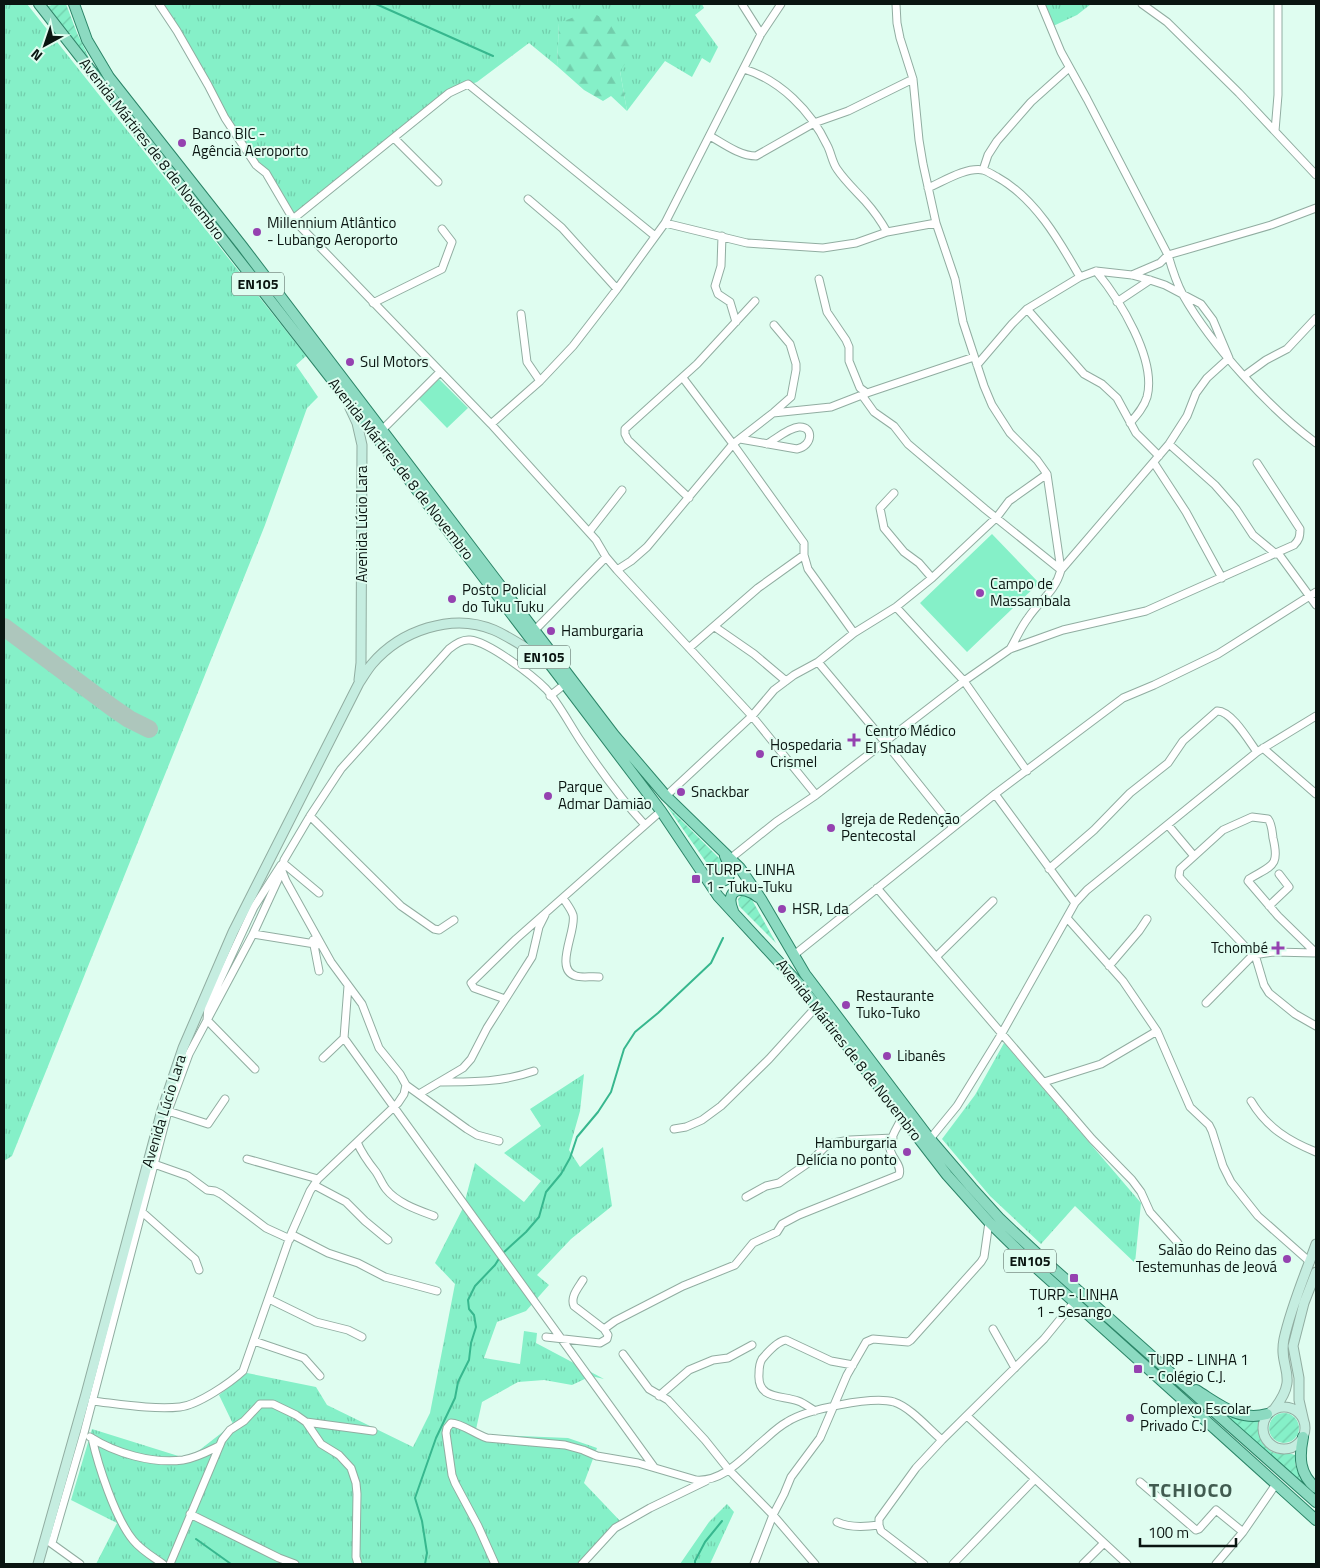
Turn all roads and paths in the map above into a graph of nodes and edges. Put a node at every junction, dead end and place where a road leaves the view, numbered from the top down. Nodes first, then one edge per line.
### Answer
1 (39, 4) edge
2 (74, 4) edge
3 (158, 4) edge
4 (742, 4) edge
5 (780, 4) edge
6 (896, 4) edge
7 (1041, 4) edge
8 (1142, 4) edge
9 (1278, 4) edge
10 (761, 34) junction
11 (744, 68) junction
12 (1069, 68) junction
13 (913, 79) junction
14 (814, 122) junction
15 (1275, 131) junction
16 (710, 136) junction
17 (394, 138) junction
18 (984, 170) junction
19 (1316, 175) edge
20 (438, 182) dead end
21 (928, 188) junction
22 (528, 199) dead end
23 (1316, 208) edge
24 (293, 219) junction
25 (665, 222) junction
26 (936, 223) junction
27 (442, 229) dead end
28 (888, 232) junction
29 (655, 236) junction
30 (722, 236) junction
31 (1168, 255) junction
32 (1096, 271) junction
33 (1106, 272) junction
34 (1132, 275) junction
35 (1080, 277) junction
36 (819, 279) dead end
37 (1150, 280) junction
38 (1108, 286) junction
39 (617, 289) junction
40 (1183, 295) junction
41 (755, 301) dead end
42 (1117, 302) junction
43 (374, 304) junction
44 (1027, 309) junction
45 (521, 314) dead end
46 (1316, 318) edge
47 (736, 322) junction
48 (774, 325) dead end
49 (974, 357) junction
50 (1229, 358) junction
51 (977, 365) junction
52 (440, 372) junction
53 (328, 374) junction
54 (1244, 376) junction
55 (683, 378) junction
56 (540, 381) junction
57 (866, 393) junction
58 (774, 413) junction
59 (1130, 423) junction
60 (491, 424) junction
61 (382, 430) junction
62 (736, 441) junction
63 (1316, 443) edge
64 (767, 444) junction
65 (1169, 444) junction
66 (1159, 456) junction
67 (1154, 463) junction
68 (1257, 463) dead end
69 (1047, 474) junction
70 (622, 490) dead end
71 (894, 493) dead end
72 (689, 498) junction
73 (997, 517) junction
74 (589, 532) junction
75 (1277, 554) junction
76 (804, 555) junction
77 (606, 557) junction
78 (617, 570) junction
79 (1061, 570) junction
80 (932, 578) junction
81 (1222, 578) junction
82 (1316, 592) edge
83 (1308, 596) junction
84 (1316, 605) edge
85 (896, 607) junction
86 (714, 627) junction
87 (536, 630) junction
88 (854, 633) junction
89 (689, 648) junction
90 (1010, 649) junction
91 (818, 662) junction
92 (549, 663) junction
93 (786, 681) junction
94 (964, 681) junction
95 (359, 683) junction
96 (565, 684) junction
97 (550, 696) junction
98 (752, 716) junction
99 (1316, 716) edge
100 (885, 742) junction
101 (1260, 750) junction
102 (1027, 771) junction
103 (995, 794) junction
104 (1316, 794) edge
105 (816, 795) junction
106 (666, 796) junction
107 (661, 811) junction
108 (310, 816) junction
109 (645, 825) junction
110 (1168, 825) junction
111 (953, 827) junction
112 (722, 850) junction
113 (1194, 856) junction
114 (731, 858) junction
115 (283, 865) junction
116 (1049, 869) junction
117 (702, 873) junction
118 (1279, 874) dead end
119 (877, 888) junction
120 (319, 893) dead end
121 (563, 898) junction
122 (761, 899) junction
123 (993, 901) dead end
124 (1075, 903) junction
125 (1269, 906) junction
126 (546, 912) junction
127 (734, 914) junction
128 (1067, 918) junction
129 (1146, 919) dead end
130 (454, 920) dead end
131 (313, 931) junction
132 (253, 934) junction
133 (312, 944) junction
134 (321, 945) junction
135 (1316, 953) edge
136 (794, 955) junction
137 (1253, 955) junction
138 (936, 956) junction
139 (1110, 966) junction
140 (320, 971) dead end
141 (599, 976) dead end
142 (348, 986) junction
143 (505, 1000) junction
144 (1206, 1003) dead end
145 (817, 1006) junction
146 (207, 1020) junction
147 (1316, 1026) edge
148 (1158, 1031) junction
149 (1002, 1033) junction
150 (344, 1038) junction
151 (324, 1058) dead end
152 (255, 1069) dead end
153 (534, 1071) dead end
154 (442, 1082) junction
155 (1044, 1082) junction
156 (406, 1085) junction
157 (419, 1094) junction
158 (226, 1099) dead end
159 (1251, 1102) dead end
160 (394, 1107) junction
161 (168, 1111) junction
162 (902, 1118) junction
163 (674, 1129) dead end
164 (892, 1138) junction
165 (930, 1139) junction
166 (499, 1141) dead end
167 (357, 1142) junction
168 (1316, 1152) edge
169 (247, 1159) dead end
170 (154, 1164) junction
171 (316, 1182) junction
172 (746, 1197) dead end
173 (141, 1211) junction
174 (434, 1216) dead end
175 (990, 1222) junction
176 (290, 1237) junction
177 (388, 1240) dead end
178 (1178, 1242) dead end
179 (1316, 1244) edge
180 (1310, 1262) junction
181 (199, 1270) dead end
182 (1316, 1272) edge
183 (583, 1280) dead end
184 (437, 1291) dead end
185 (269, 1299) junction
186 (1075, 1302) junction
187 (604, 1329) junction
188 (993, 1329) dead end
189 (362, 1337) dead end
190 (546, 1337) dead end
191 (561, 1339) junction
192 (254, 1341) junction
193 (752, 1345) dead end
194 (623, 1354) dead end
195 (853, 1364) junction
196 (1015, 1368) junction
197 (320, 1376) dead end
198 (1173, 1377) junction
199 (659, 1396) junction
200 (92, 1401) junction
201 (834, 1405) junction
202 (815, 1411) junction
203 (1271, 1411) junction
204 (967, 1416) junction
205 (306, 1422) junction
206 (1304, 1422) junction
207 (373, 1430) dead end
208 (84, 1433) junction
209 (1303, 1437) junction
210 (92, 1438) junction
211 (942, 1440) junction
212 (219, 1446) junction
213 (654, 1467) junction
214 (729, 1470) junction
215 (1035, 1479) junction
216 (706, 1481) junction
217 (1140, 1482) dead end
218 (1276, 1484) junction
219 (1316, 1488) edge
220 (1316, 1502) edge
221 (190, 1514) junction
222 (773, 1515) junction
223 (1316, 1520) edge
224 (837, 1522) dead end
225 (878, 1525) junction
226 (1243, 1532) junction
227 (48, 1541) junction
228 (1104, 1543) junction
229 (38, 1564) edge
230 (80, 1564) edge
231 (163, 1564) edge
232 (170, 1564) edge
233 (295, 1564) edge
234 (358, 1564) edge
235 (495, 1564) edge
236 (582, 1564) edge
237 (754, 1564) edge
238 (815, 1564) edge
239 (924, 1564) edge
240 (953, 1564) edge
241 (1083, 1564) edge
242 (1127, 1564) edge
243 (1216, 1564) edge

1 - 53 main road, Avenida Mártires de 8 de Novembro / EN105
2 - 61 main road, Avenida Mártires de 8 de Novembro / EN105
3 - 24 street
4 - 10 street
5 - 10 street
6 - 13 street
7 - 12 street
8 - 15 street
9 - 15 street
10 - 11 street
11 - 14 street
11 - 16 street
12 - 18 street
12 - 31 street
13 - 14 street
13 - 21 street
14 - 16 street
14 - 28 street
15 - 19 street
16 - 25 street
17 - 20 street
17 - 24 street
17 - 29 street
18 - 21 street
18 - 35 street
21 - 26 street
22 - 39 street
23 - 31 street
24 - 43 street
25 - 29 street
25 - 30 street
26 - 28 street
26 - 49 street
27 - 43 street
28 - 30 street
29 - 39 street
30 - 47 street
31 - 34 street
31 - 40 street
32 - 33 street
32 - 35 street
32 - 38 street
33 - 34 street
33 - 38 street
34 - 37 street
35 - 44 street
36 - 57 street
37 - 40 street
37 - 42 street
38 - 42 street
39 - 56 street
40 - 50 street
40 - 50 street
41 - 47 street
42 - 59 street
43 - 52 street
44 - 51 street
44 - 59 street
45 - 56 street
46 - 54 street
47 - 55 street
48 - 58 street
49 - 51 street
49 - 57 street
50 - 54 street
50 - 65 street
51 - 69 street
52 - 60 street
52 - 61 street
53 - 92 main road, Avenida Mártires de 8 de Novembro / EN105
53 - 95 main road, Avenida Lúcio Lara
54 - 63 street
55 - 62 street
55 - 72 street
56 - 60 street
57 - 58 street
57 - 73 street
58 - 62 street
59 - 66 street
60 - 74 street
61 - 87 main road, Avenida Mártires de 8 de Novembro / EN105
62 - 64 street
62 - 72 street
62 - 76 street
64 - 64 street
65 - 66 street
65 - 75 street
66 - 67 street
67 - 79 street
67 - 81 street
68 - 75 street
69 - 73 street
69 - 79 street
70 - 74 street
71 - 80 street
72 - 78 street
73 - 79 street
73 - 80 street
74 - 77 street
75 - 81 street
75 - 83 street
76 - 86 street
76 - 88 street
77 - 78 street
77 - 87 street
78 - 89 street
79 - 90 street
80 - 85 street
81 - 90 street
82 - 83 street
83 - 84 street
83 - 102 street
85 - 88 street
85 - 94 street
86 - 89 street
86 - 93 street
87 - 106 main road, Avenida Mártires de 8 de Novembro / EN105
88 - 91 street
89 - 98 street
90 - 94 street
91 - 93 street
91 - 100 street
92 - 95 main road, Avenida Lúcio Lara
92 - 96 main road, Avenida Mártires de 8 de Novembro / EN105
93 - 98 street
94 - 100 street
94 - 102 street
95 - 227 main road, Avenida Lúcio Lara
96 - 97 street
96 - 107 main road, Avenida Mártires de 8 de Novembro / EN105
97 - 108 street
97 - 109 street
98 - 105 street
98 - 106 street
99 - 101 street
100 - 105 street
100 - 111 street
101 - 104 street
101 - 110 street
101 - 116 street
102 - 103 street
103 - 111 street
103 - 116 street
105 - 114 street
106 - 112 main road, Avenida Mártires de 8 de Novembro / EN105
107 - 109 street
107 - 117 main road, Avenida Mártires de 8 de Novembro / EN105
108 - 115 street
108 - 130 street
109 - 121 street
110 - 113 street
110 - 124 street
111 - 119 street
112 - 114 main road, Avenida Mártires de 8 de Novembro / EN105
112 - 117 main road
113 - 125 street
113 - 137 street
114 - 122 main road, Avenida Mártires de 8 de Novembro / EN105
115 - 120 street
115 - 131 street
115 - 132 street
115 - 146 street
116 - 124 street
117 - 127 main road, Avenida Mártires de 8 de Novembro / EN105
118 - 125 street
119 - 136 street
119 - 138 street
121 - 126 street
121 - 141 street
122 - 127 main road
122 - 136 main road, Avenida Mártires de 8 de Novembro / EN105
123 - 138 street
124 - 128 street
125 - 135 street
126 - 143 street
126 - 143 street
127 - 145 main road, Avenida Mártires de 8 de Novembro / EN105
128 - 139 street
128 - 149 street
129 - 139 street
131 - 133 street
131 - 134 street
132 - 133 street
132 - 146 street
133 - 134 street
133 - 140 street
134 - 142 street
135 - 137 street
136 - 165 main road, Avenida Mártires de 8 de Novembro / EN105
137 - 144 street
137 - 147 street
138 - 149 street
139 - 148 street
142 - 150 street
142 - 156 street
143 - 154 street
145 - 162 main road, Avenida Mártires de 8 de Novembro / EN105
145 - 163 street
146 - 152 street
146 - 161 street
148 - 155 street
148 - 180 street
149 - 155 street
149 - 165 street
150 - 151 street
150 - 160 street
153 - 154 street
154 - 157 street
155 - 178 street
156 - 157 street
156 - 160 street
157 - 166 street
158 - 161 street
159 - 168 street
160 - 167 street
160 - 191 street
161 - 170 street
162 - 164 street
162 - 175 main road, Avenida Mártires de 8 de Novembro / EN105
164 - 172 street
164 - 187 street
165 - 198 main road, Avenida Mártires de 8 de Novembro / EN105
167 - 171 street
167 - 174 street
169 - 171 street
170 - 173 street
170 - 176 street
171 - 176 street
171 - 177 street
173 - 181 street
173 - 200 street
175 - 186 main road, Avenida Mártires de 8 de Novembro / EN105
175 - 195 street
176 - 184 street
176 - 185 street
179 - 180 main road
180 - 203 main road
182 - 206 main road
183 - 187 street
185 - 189 street
185 - 192 street
186 - 196 street
186 - 218 main road, Avenida Mártires de 8 de Novembro / EN105
187 - 191 street
188 - 196 street
190 - 191 street
191 - 213 street
192 - 197 street
192 - 200 street
193 - 199 street
194 - 199 street
195 - 201 street
195 - 202 street
196 - 204 street
198 - 203 main road
198 - 220 main road, Avenida Mártires de 8 de Novembro / EN105
199 - 214 street
200 - 208 street
201 - 202 street
201 - 211 street
201 - 222 street
202 - 214 street
203 - 206 main road
203 - 209 main road
204 - 211 street
204 - 215 street
205 - 207 street
205 - 212 street
205 - 234 street
206 - 209 main road
208 - 210 street
208 - 227 street
209 - 219 main road
210 - 212 street
210 - 231 street
211 - 225 street
212 - 221 street
213 - 216 street
213 - 235 street
214 - 216 street
214 - 222 street
215 - 228 street
215 - 240 street
216 - 236 street
217 - 226 street
218 - 223 main road, Avenida Mártires de 8 de Novembro / EN105
218 - 226 street
221 - 232 street
221 - 233 street
222 - 237 street
222 - 238 street
224 - 225 street
225 - 239 street
226 - 243 street
227 - 229 main road, Avenida Lúcio Lara
227 - 230 street
228 - 241 street
228 - 242 street

